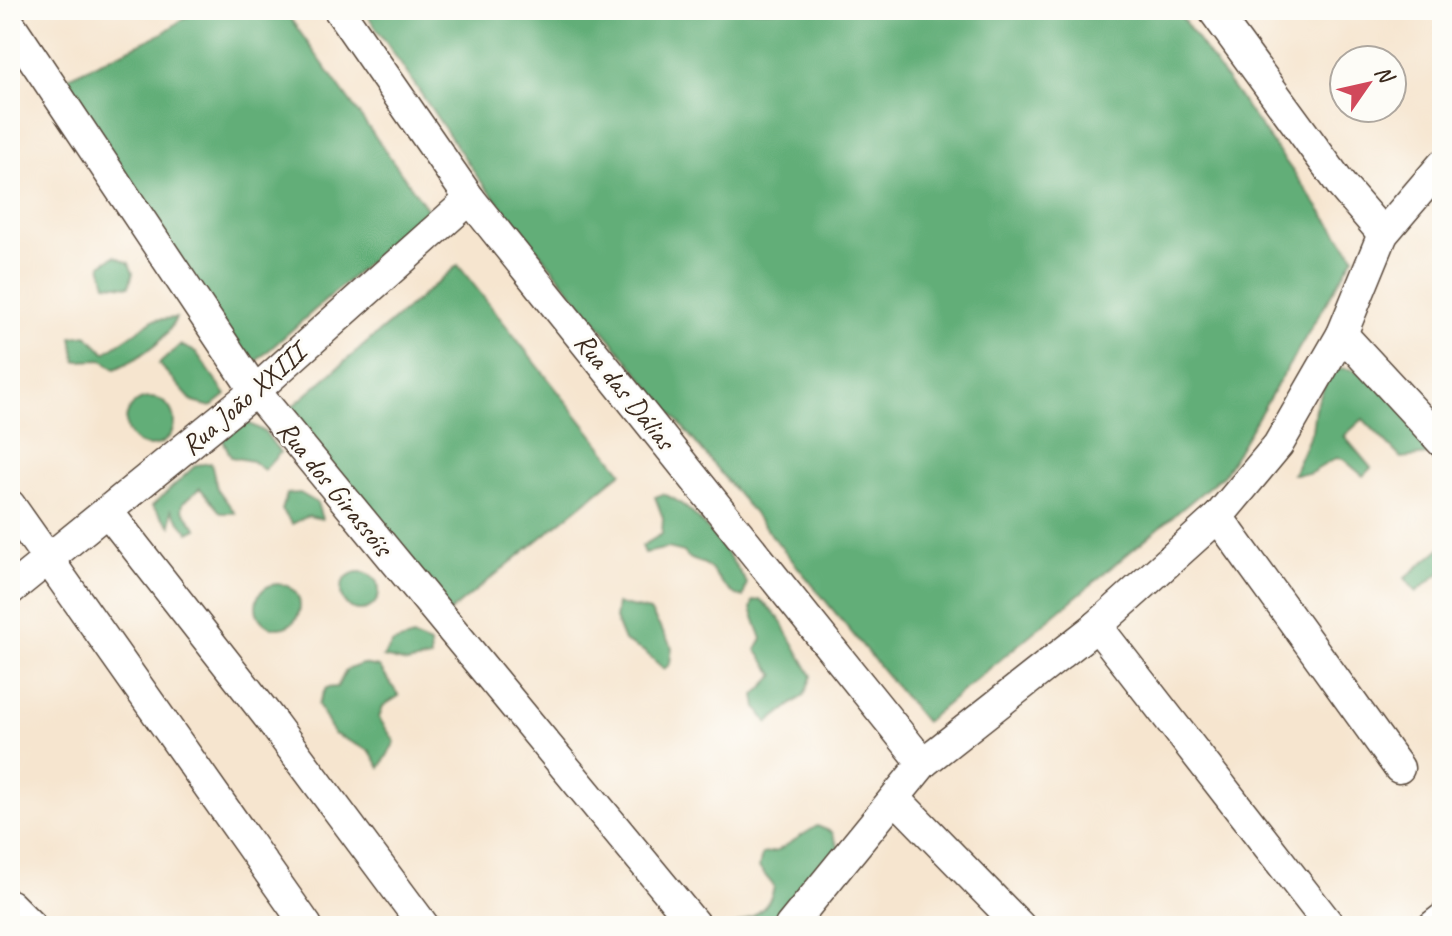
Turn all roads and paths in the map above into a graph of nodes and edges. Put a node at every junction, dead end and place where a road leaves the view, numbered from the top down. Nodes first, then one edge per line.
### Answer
1 (339, 10) edge
2 (1213, 10) edge
3 (10, 24) edge
4 (1442, 165) edge
5 (470, 199) junction
6 (1383, 234) junction
7 (1342, 334) junction
8 (255, 391) junction
9 (1442, 442) edge
10 (10, 505) edge
11 (108, 512) junction
12 (1218, 517) junction
13 (46, 560) junction
14 (10, 590) edge
15 (1097, 626) junction
16 (923, 763) junction
17 (1399, 768) dead end
18 (896, 799) junction
19 (10, 905) edge
20 (1442, 919) edge
21 (31, 926) edge
22 (307, 926) edge
23 (424, 926) edge
24 (696, 926) edge
25 (790, 926) edge
26 (1020, 926) edge
27 (1330, 926) edge
28 (1433, 926) edge

1 - 5 street, Rua das Dálias
2 - 6 street
3 - 8 street, Rua dos Girassóis
4 - 6 street
5 - 8 street, Rua João XXIII
5 - 16 street, Rua das Dálias
6 - 7 street
7 - 9 street
7 - 12 street
8 - 11 street, Rua João XXIII
8 - 24 street, Rua dos Girassóis
10 - 13 street
11 - 13 street, Rua João XXIII
11 - 23 street
12 - 15 street
12 - 17 street
13 - 14 street, Rua João XXIII
13 - 22 street
15 - 16 street
15 - 27 street
16 - 18 street
18 - 25 street
18 - 26 street
19 - 21 street
20 - 28 street

